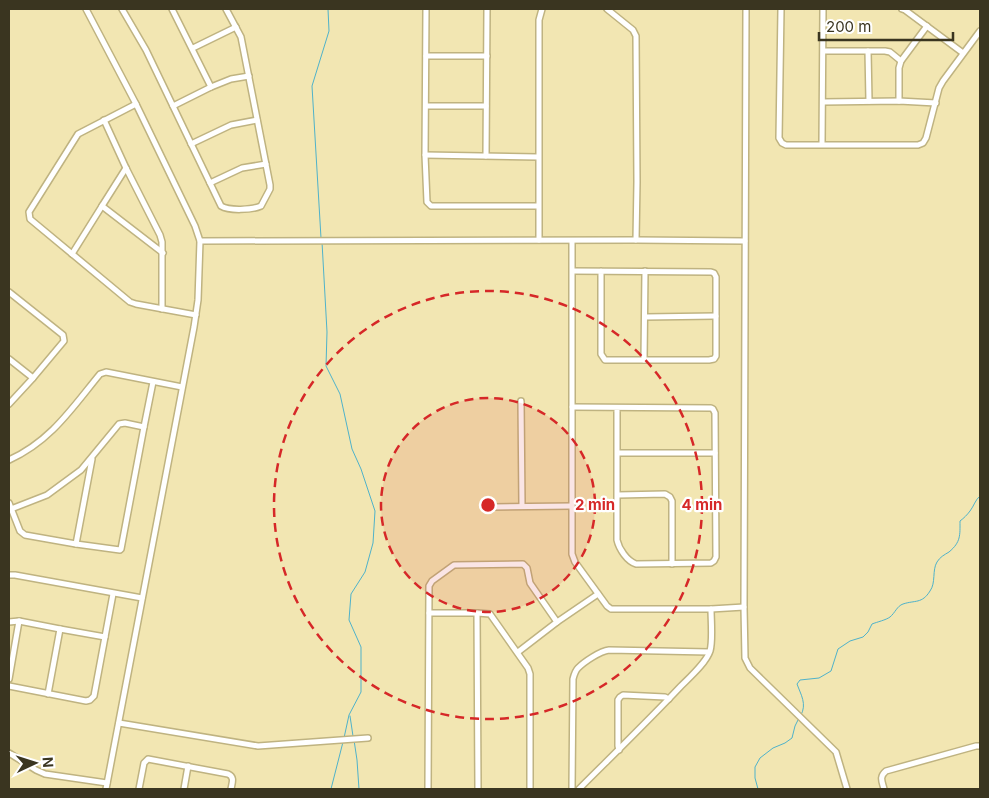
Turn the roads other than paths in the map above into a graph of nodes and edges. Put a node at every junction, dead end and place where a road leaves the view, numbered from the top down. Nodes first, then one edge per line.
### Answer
1 (86, 9) edge
2 (122, 9) edge
3 (173, 9) edge
4 (226, 9) edge
5 (426, 9) edge
6 (487, 9) edge
7 (542, 9) edge
8 (606, 9) edge
9 (746, 9) edge
10 (781, 9) edge
11 (823, 9) edge
12 (902, 9) edge
13 (927, 26) junction
14 (236, 27) junction
15 (980, 31) edge
16 (193, 48) junction
17 (824, 51) junction
18 (868, 51) junction
19 (963, 53) junction
20 (426, 56) junction
21 (486, 56) junction
22 (900, 61) junction
23 (249, 76) junction
24 (211, 87) junction
25 (899, 101) junction
26 (823, 102) junction
27 (869, 102) junction
28 (936, 103) junction
29 (136, 104) junction
30 (173, 106) junction
31 (426, 106) junction
32 (486, 106) junction
33 (104, 120) junction
34 (257, 120) junction
35 (192, 144) junction
36 (822, 144) junction
37 (425, 155) junction
38 (486, 156) junction
39 (538, 157) junction
40 (266, 164) junction
41 (126, 168) junction
42 (210, 183) junction
43 (102, 206) junction
44 (538, 206) junction
45 (539, 240) junction
46 (636, 240) junction
47 (200, 241) junction
48 (572, 241) junction
49 (745, 241) junction
50 (72, 254) junction
51 (162, 254) junction
52 (573, 271) junction
53 (600, 271) junction
54 (644, 271) junction
55 (9, 292) edge
56 (162, 309) junction
57 (196, 315) junction
58 (716, 316) junction
59 (645, 317) junction
60 (9, 359) edge
61 (644, 360) junction
62 (33, 378) junction
63 (153, 382) junction
64 (182, 387) junction
65 (521, 401) dead end
66 (9, 404) edge
67 (572, 407) junction
68 (617, 408) junction
69 (144, 427) junction
70 (618, 453) junction
71 (716, 453) junction
72 (92, 457) junction
73 (9, 460) edge
74 (618, 495) junction
75 (9, 503) edge
76 (493, 506) dead end
77 (522, 506) junction
78 (572, 506) junction
79 (11, 509) junction
80 (76, 544) junction
81 (672, 564) junction
82 (9, 575) edge
83 (113, 594) junction
84 (598, 594) junction
85 (142, 598) junction
86 (744, 607) junction
87 (711, 609) junction
88 (429, 613) junction
89 (477, 613) junction
90 (19, 621) junction
91 (9, 622) edge
92 (557, 622) junction
93 (60, 629) junction
94 (105, 637) junction
95 (518, 652) junction
96 (709, 652) junction
97 (9, 679) edge
98 (9, 686) edge
99 (48, 694) junction
100 (669, 699) junction
101 (119, 722) junction
102 (368, 738) dead end
103 (980, 746) edge
104 (619, 750) junction
105 (9, 753) edge
106 (188, 766) junction
107 (106, 786) edge
108 (139, 789) edge
109 (184, 789) edge
110 (231, 789) edge
111 (428, 789) edge
112 (478, 789) edge
113 (530, 789) edge
114 (572, 789) edge
115 (579, 789) edge
116 (846, 789) edge
117 (884, 789) edge

1 - 29 street
2 - 30 street
3 - 16 street
4 - 14 street
5 - 20 street
6 - 21 street
7 - 39 street
8 - 46 street
9 - 49 street
10 - 36 street
11 - 17 street
12 - 13 street
13 - 19 street
13 - 22 street
14 - 16 street
14 - 23 street
15 - 19 street
16 - 24 street
17 - 18 street
17 - 26 street
18 - 22 street
18 - 27 street
19 - 28 street
20 - 21 street
20 - 31 street
21 - 32 street
22 - 25 street
23 - 24 street
23 - 34 street
24 - 30 street
25 - 27 street
25 - 28 street
26 - 27 street
26 - 36 street
28 - 36 street
29 - 33 street
29 - 47 street
30 - 35 street
31 - 32 street
31 - 37 street
32 - 38 street
33 - 41 street
33 - 50 street
34 - 35 street
34 - 40 street
35 - 42 street
37 - 38 street
37 - 44 street
38 - 39 street
39 - 44 street
40 - 42 street
40 - 42 street
41 - 43 street
41 - 51 street
43 - 50 street
43 - 51 street
44 - 45 street
45 - 47 street
45 - 48 street
46 - 48 street
46 - 49 street
47 - 57 street
48 - 52 street
49 - 86 street
50 - 56 street
51 - 56 street
52 - 53 street
52 - 67 street
53 - 54 street
53 - 61 street
54 - 58 street
54 - 59 street
55 - 62 street
56 - 57 street
57 - 64 street
58 - 59 street
58 - 61 street
59 - 61 street
60 - 62 street
62 - 66 street
63 - 64 street
63 - 69 street
63 - 73 street
64 - 85 street
65 - 77 street
67 - 68 street
67 - 78 street
68 - 70 street
68 - 71 street
69 - 72 street
69 - 80 street
70 - 71 street
70 - 74 street
71 - 81 street
72 - 79 street
72 - 80 street
74 - 81 street
74 - 81 street
75 - 79 street
76 - 77 street
77 - 78 street
78 - 84 street
79 - 80 street
82 - 83 street
83 - 85 street
83 - 94 street
84 - 87 street
84 - 92 street
85 - 101 street
86 - 87 street
86 - 116 street
87 - 96 street
88 - 89 street
88 - 92 street
88 - 111 street
89 - 95 street
89 - 112 street
90 - 91 street
90 - 93 street
90 - 97 street
92 - 95 street
93 - 94 street
93 - 99 street
94 - 99 street
95 - 113 street
96 - 100 street
96 - 114 street
98 - 99 street
100 - 104 street
100 - 104 street
101 - 102 street
101 - 107 street
103 - 117 street
104 - 115 street
105 - 107 street
106 - 108 street
106 - 109 street
106 - 110 street

